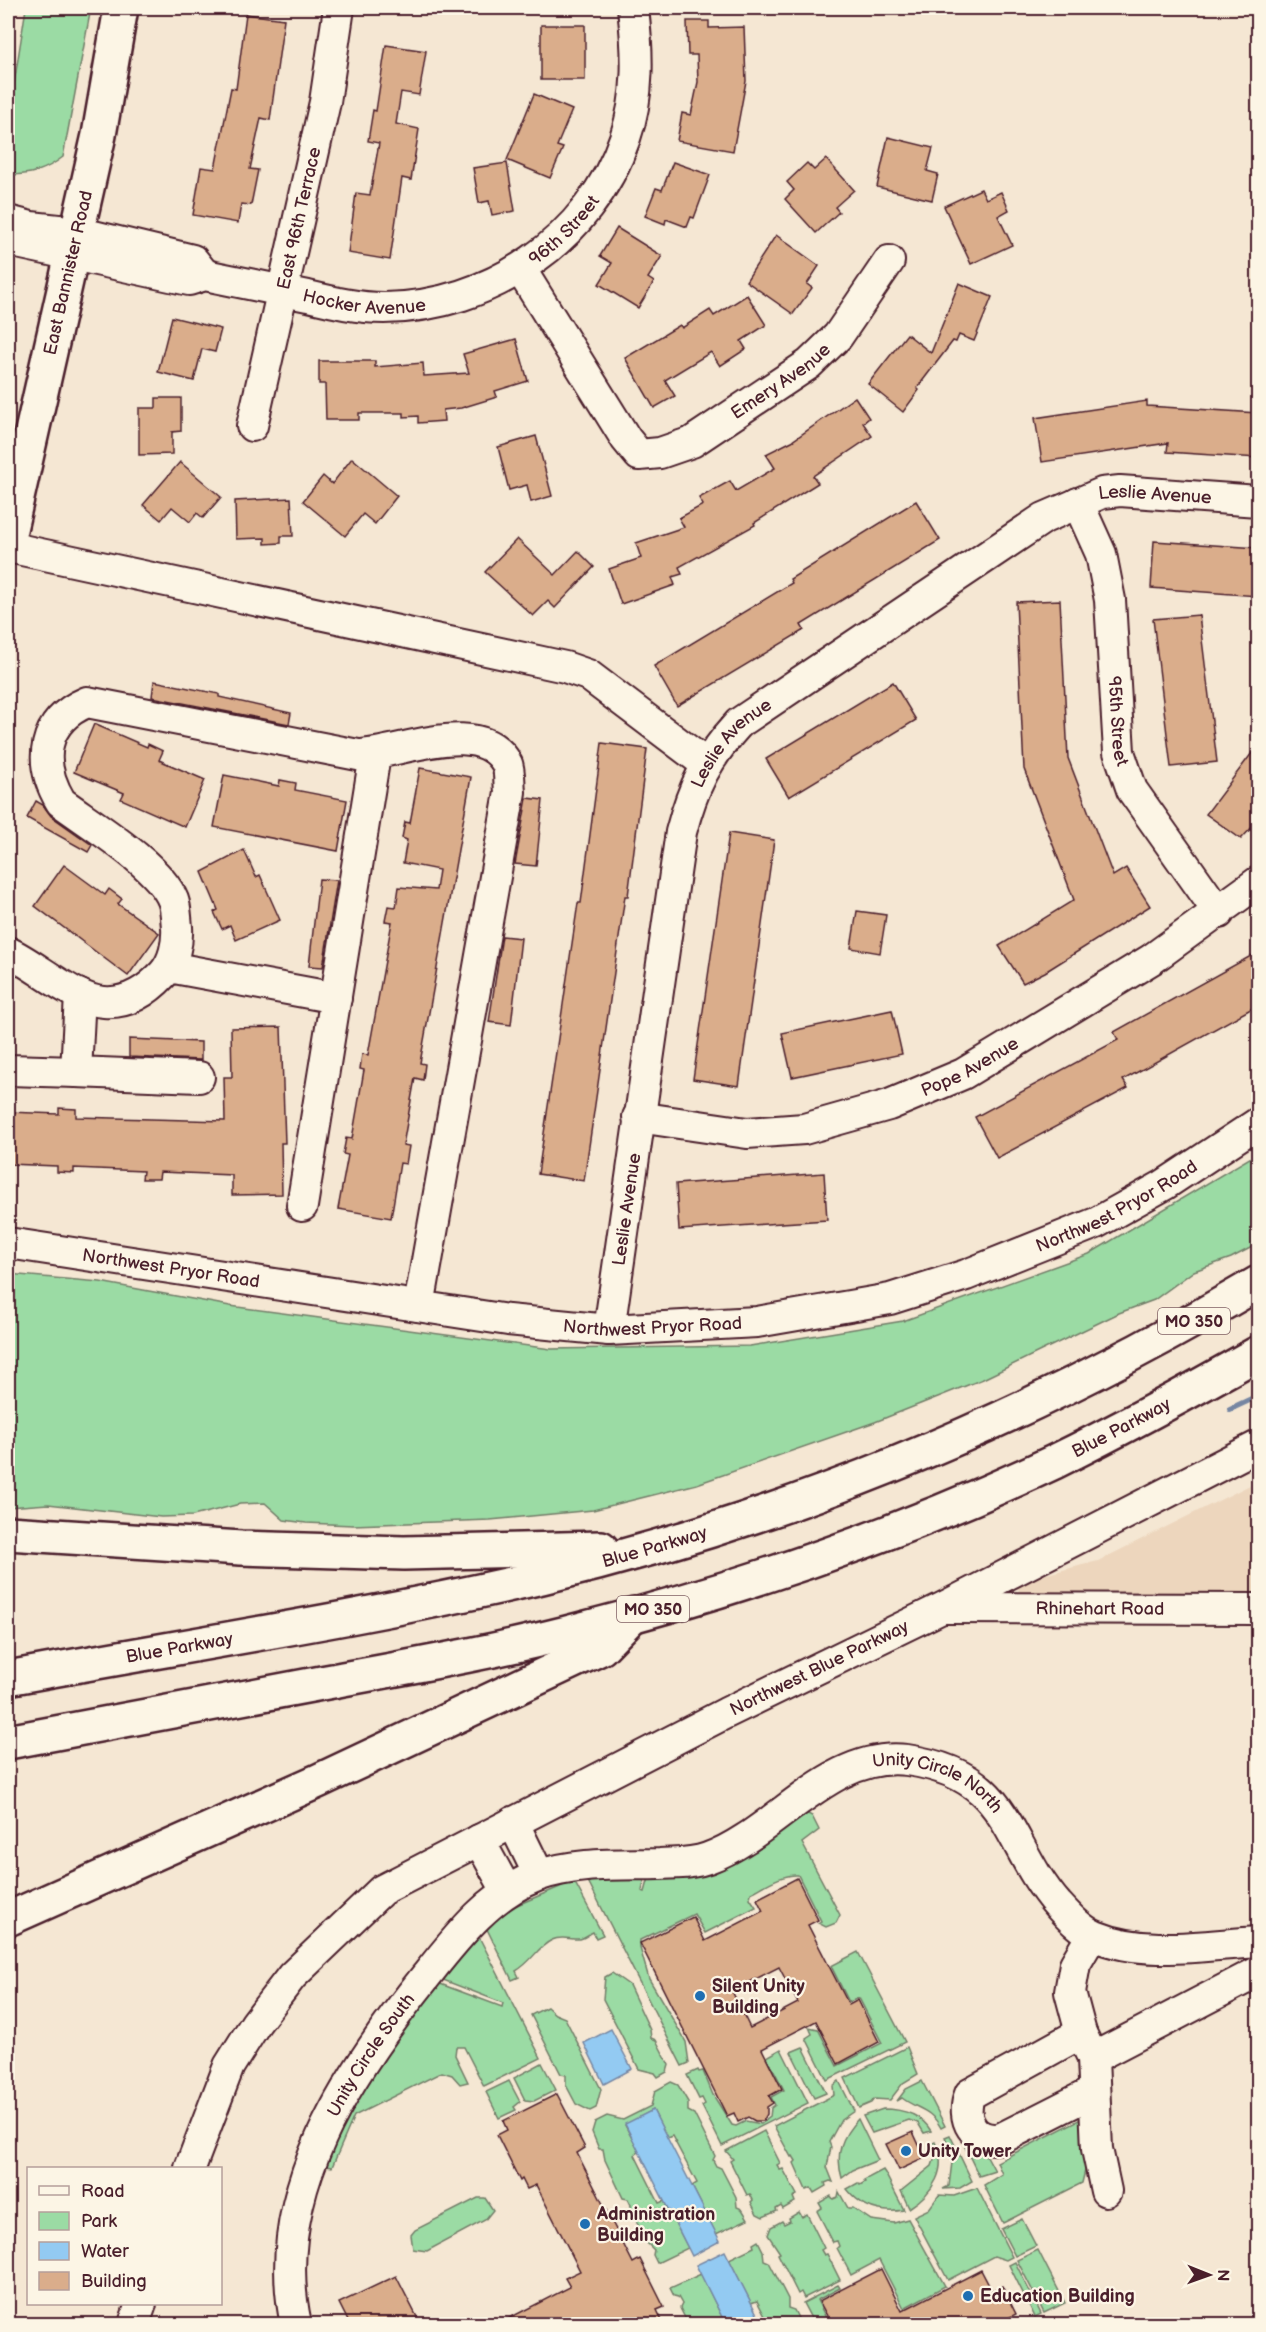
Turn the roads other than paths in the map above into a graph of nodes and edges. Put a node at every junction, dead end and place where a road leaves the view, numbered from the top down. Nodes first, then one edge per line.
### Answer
1 (121, 8) edge
2 (339, 8) edge
3 (633, 8) edge
4 (8, 221) edge
5 (8, 241) edge
6 (74, 244) junction
7 (889, 261) dead end
8 (521, 270) junction
9 (284, 291) junction
10 (252, 426) dead end
11 (639, 454) joint
12 (1258, 501) edge
13 (1078, 503) junction
14 (8, 538) edge
15 (8, 547) edge
16 (375, 755) junction
17 (706, 764) junction
18 (1258, 882) edge
19 (1219, 913) junction
20 (8, 952) edge
21 (169, 967) junction
22 (80, 995) junction
23 (336, 998) junction
24 (8, 1070) edge
25 (76, 1072) junction
26 (199, 1077) dead end
27 (638, 1117) junction
28 (1258, 1124) edge
29 (302, 1206) dead end
30 (8, 1242) edge
31 (1258, 1283) edge
32 (419, 1306) junction
33 (609, 1330) junction
34 (1258, 1353) edge
35 (1258, 1446) edge
36 (8, 1533) edge
37 (653, 1547) junction
38 (942, 1608) junction
39 (1258, 1609) edge
40 (634, 1614) junction
41 (8, 1678) edge
42 (8, 1742) edge
43 (513, 1822) junction
44 (478, 1840) junction
45 (577, 1868) joint
46 (539, 1875) junction
47 (507, 1891) junction
48 (8, 1920) edge
49 (1092, 1935) junction
50 (1258, 1942) edge
51 (1258, 1972) edge
52 (1087, 2045) junction
53 (1092, 2092) junction
54 (191, 2167) edge
55 (1106, 2192) dead end
56 (141, 2305) edge
57 (134, 2325) edge
58 (296, 2325) edge

1 - 6 main road, East Bannister Road
2 - 9 street, East 96th Terrace
3 - 8 street, 96th Street
4 - 6 street
5 - 6 street
6 - 9 street, Hocker Avenue
6 - 14 main road, East Bannister Road
7 - 11 street, Emery Avenue
8 - 9 street, Hocker Avenue
8 - 11 street, 96th Street
9 - 10 street, East 96th Terrace
12 - 13 street, Leslie Avenue
13 - 17 street, Leslie Avenue
13 - 19 street, 95th Street
15 - 17 street
16 - 21 street
16 - 23 street
16 - 32 street
17 - 27 street, Leslie Avenue
18 - 19 street, Pope Avenue
19 - 27 street, Pope Avenue
20 - 22 street
21 - 22 street
21 - 23 street
22 - 25 street
23 - 29 street
24 - 25 street
25 - 26 street
27 - 33 street, Leslie Avenue
28 - 33 street, Northwest Pryor Road
30 - 32 street, Northwest Pryor Road
31 - 37 main road, Blue Parkway / MO 350
32 - 33 street, Northwest Pryor Road
34 - 40 main road, Blue Parkway / MO 350
35 - 38 street, Northwest Blue Parkway
36 - 37 main road
37 - 41 main road, Blue Parkway / MO 350
38 - 39 street, Rhinehart Road
38 - 43 street, Northwest Blue Parkway
40 - 42 main road, Blue Parkway / MO 350
40 - 48 main road
43 - 44 street, Northwest Blue Parkway
43 - 46 street
44 - 47 street
44 - 54 street, Northwest Blue Parkway
45 - 46 street, Unity Circle South
45 - 49 street, Unity Circle North
46 - 47 street, Unity Circle South
47 - 58 street, Unity Circle South
49 - 50 street, Unity Circle North
49 - 52 street
51 - 52 street
52 - 53 street
52 - 53 street
53 - 55 street
56 - 57 street

